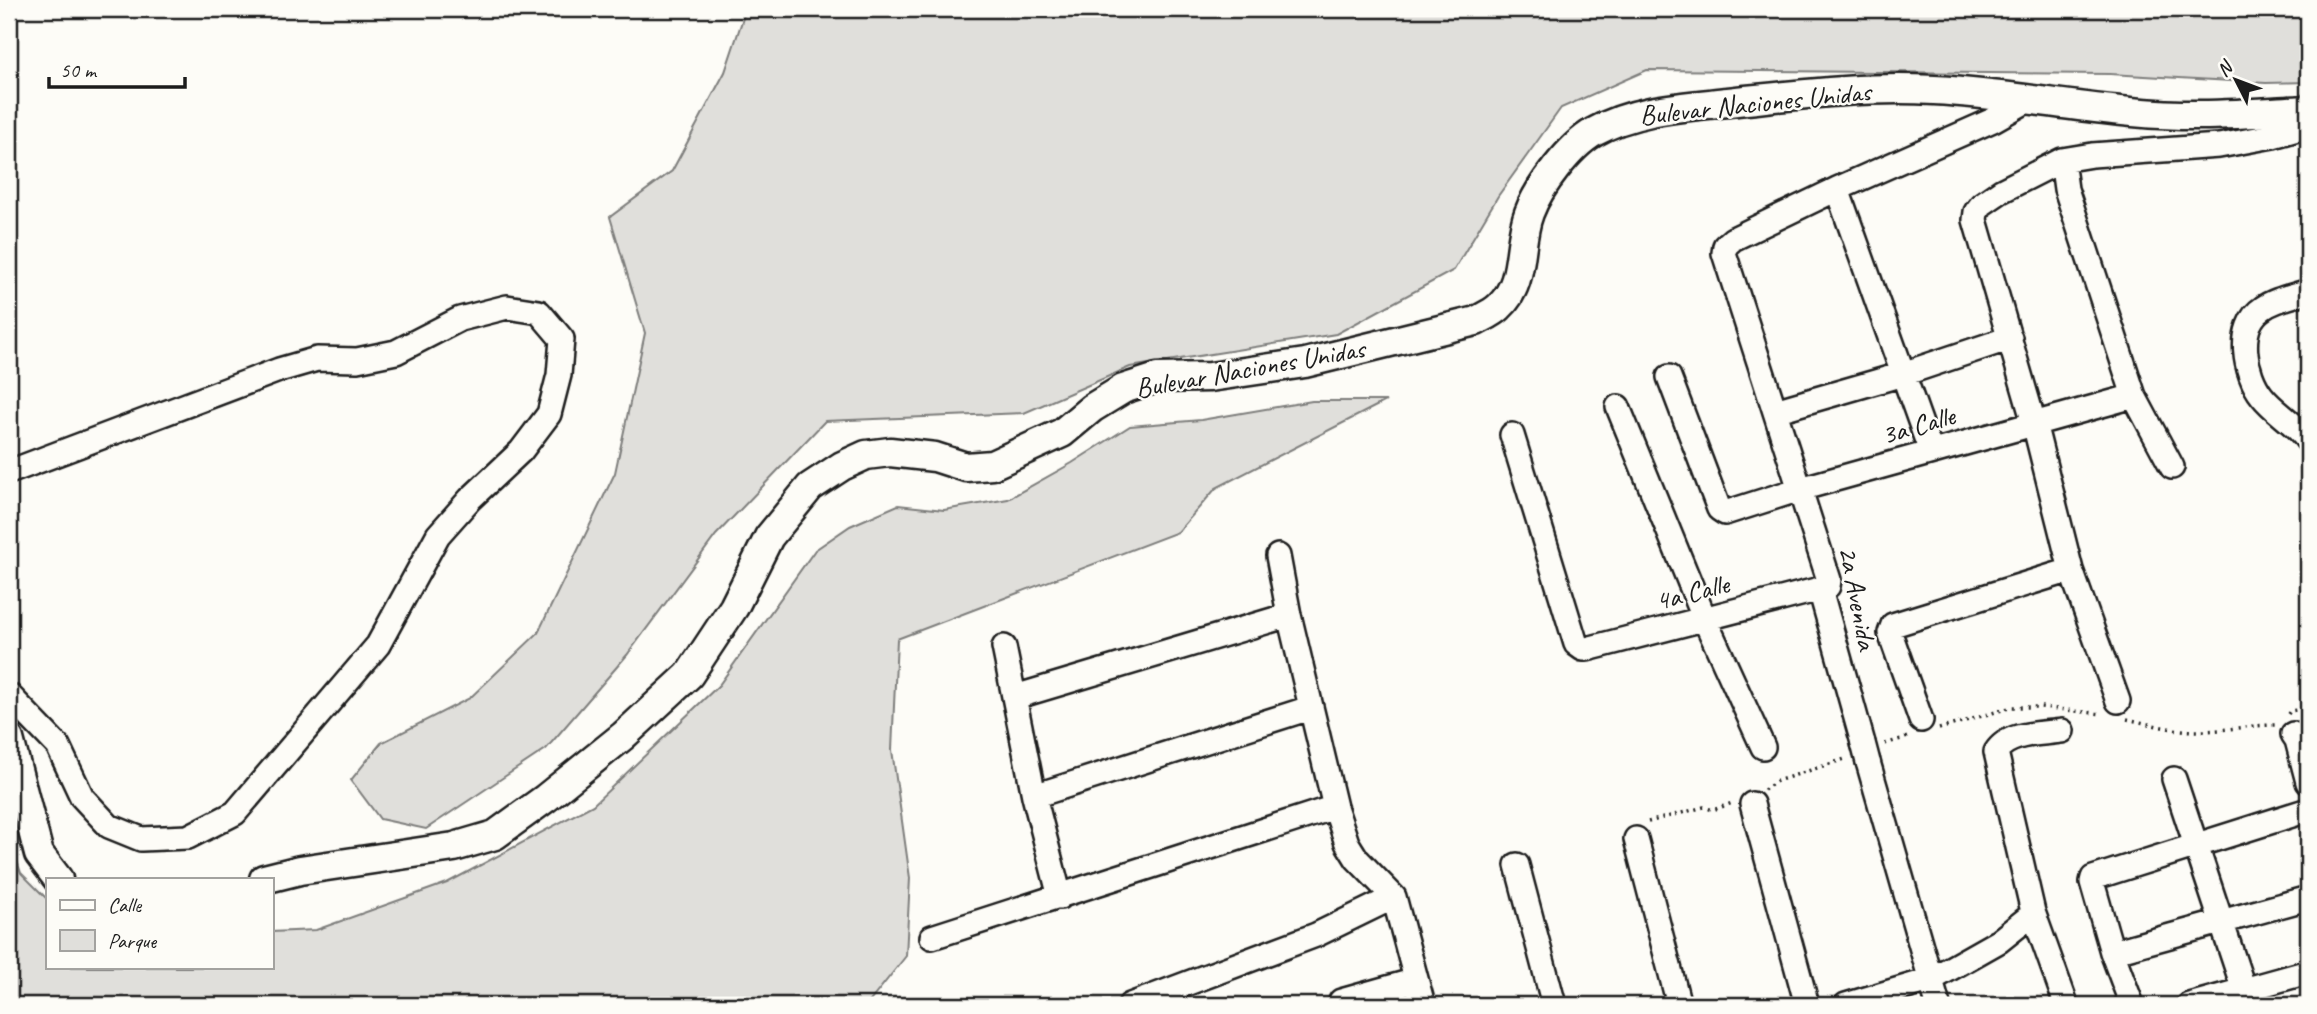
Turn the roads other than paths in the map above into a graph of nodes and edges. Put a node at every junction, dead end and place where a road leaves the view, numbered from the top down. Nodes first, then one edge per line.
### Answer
1 (2030, 99) junction
2 (2308, 110) edge
3 (2308, 126) edge
4 (2062, 160) junction
5 (1837, 189) junction
6 (2308, 291) edge
7 (2010, 338) junction
8 (1903, 374) junction
9 (1669, 377) dead end
10 (2134, 396) junction
11 (1618, 407) dead end
12 (1775, 411) junction
13 (2034, 424) junction
14 (1512, 435) dead end
15 (2308, 441) edge
16 (1931, 452) junction
17 (2172, 467) dead end
18 (9, 472) edge
19 (1800, 489) junction
20 (1279, 556) dead end
21 (2071, 570) junction
22 (1820, 589) junction
23 (1289, 615) junction
24 (1705, 620) junction
25 (1004, 647) dead end
26 (9, 695) edge
27 (1015, 697) junction
28 (1310, 708) junction
29 (2115, 711) road end
30 (2286, 725) road end
31 (1925, 728) road end
32 (2062, 731) dead end
33 (9, 740) edge
34 (1763, 747) dead end
35 (2174, 779) dead end
36 (2308, 782) edge
37 (1034, 796) junction
38 (1750, 799) road end
39 (1335, 807) junction
40 (2308, 810) edge
41 (1638, 832) road end
42 (2196, 847) junction
43 (1517, 865) dead end
44 (57, 878) edge
45 (268, 878) edge
46 (1060, 897) junction
47 (1394, 897) junction
48 (2308, 898) edge
49 (2033, 912) junction
50 (2221, 924) junction
51 (932, 937) dead end
52 (2112, 952) junction
53 (2308, 972) edge
54 (1416, 980) junction
55 (1930, 980) junction
56 (2246, 997) edge
57 (1341, 1001) dead end
58 (2065, 1002) dead end
59 (1130, 1005) edge
60 (1423, 1005) edge
61 (1554, 1005) edge
62 (1679, 1005) edge
63 (1807, 1005) edge
64 (1846, 1005) edge
65 (1938, 1005) edge
66 (2132, 1005) edge
67 (2189, 1005) edge

1 - 2 main road, Bulevar Naciones Unidas
1 - 5 street
1 - 45 main road, Bulevar Naciones Unidas
3 - 4 street
4 - 7 street
4 - 10 street
5 - 8 street
5 - 12 street, 2a Avenida
6 - 15 street
7 - 8 street
7 - 13 street
8 - 12 street
8 - 16 street
9 - 19 street, 3a Calle
10 - 13 street, 3a Calle
10 - 17 street
11 - 24 street
12 - 19 street, 2a Avenida
13 - 16 street, 3a Calle
13 - 21 street
14 - 24 street, 4a Calle
16 - 19 street, 3a Calle
18 - 26 street
19 - 22 street, 2a Avenida
20 - 23 street
21 - 29 street
21 - 31 street
22 - 24 street, 4a Calle
22 - 55 street, 2a Avenida
23 - 27 street
23 - 28 street
24 - 34 street
25 - 27 street
27 - 37 street
28 - 37 street
28 - 39 street
30 - 36 street
32 - 49 street
33 - 44 main road
35 - 42 street
37 - 46 street
38 - 63 street
39 - 46 street
39 - 47 street
40 - 42 street
41 - 62 street
42 - 50 street
42 - 52 street
43 - 61 street
46 - 51 street
47 - 54 street
47 - 59 street
48 - 50 street
49 - 55 street
49 - 58 street
50 - 52 street
50 - 56 street
52 - 66 street
53 - 56 street
54 - 57 street
54 - 60 street
55 - 64 street
55 - 65 street, 2a Avenida
56 - 67 street

